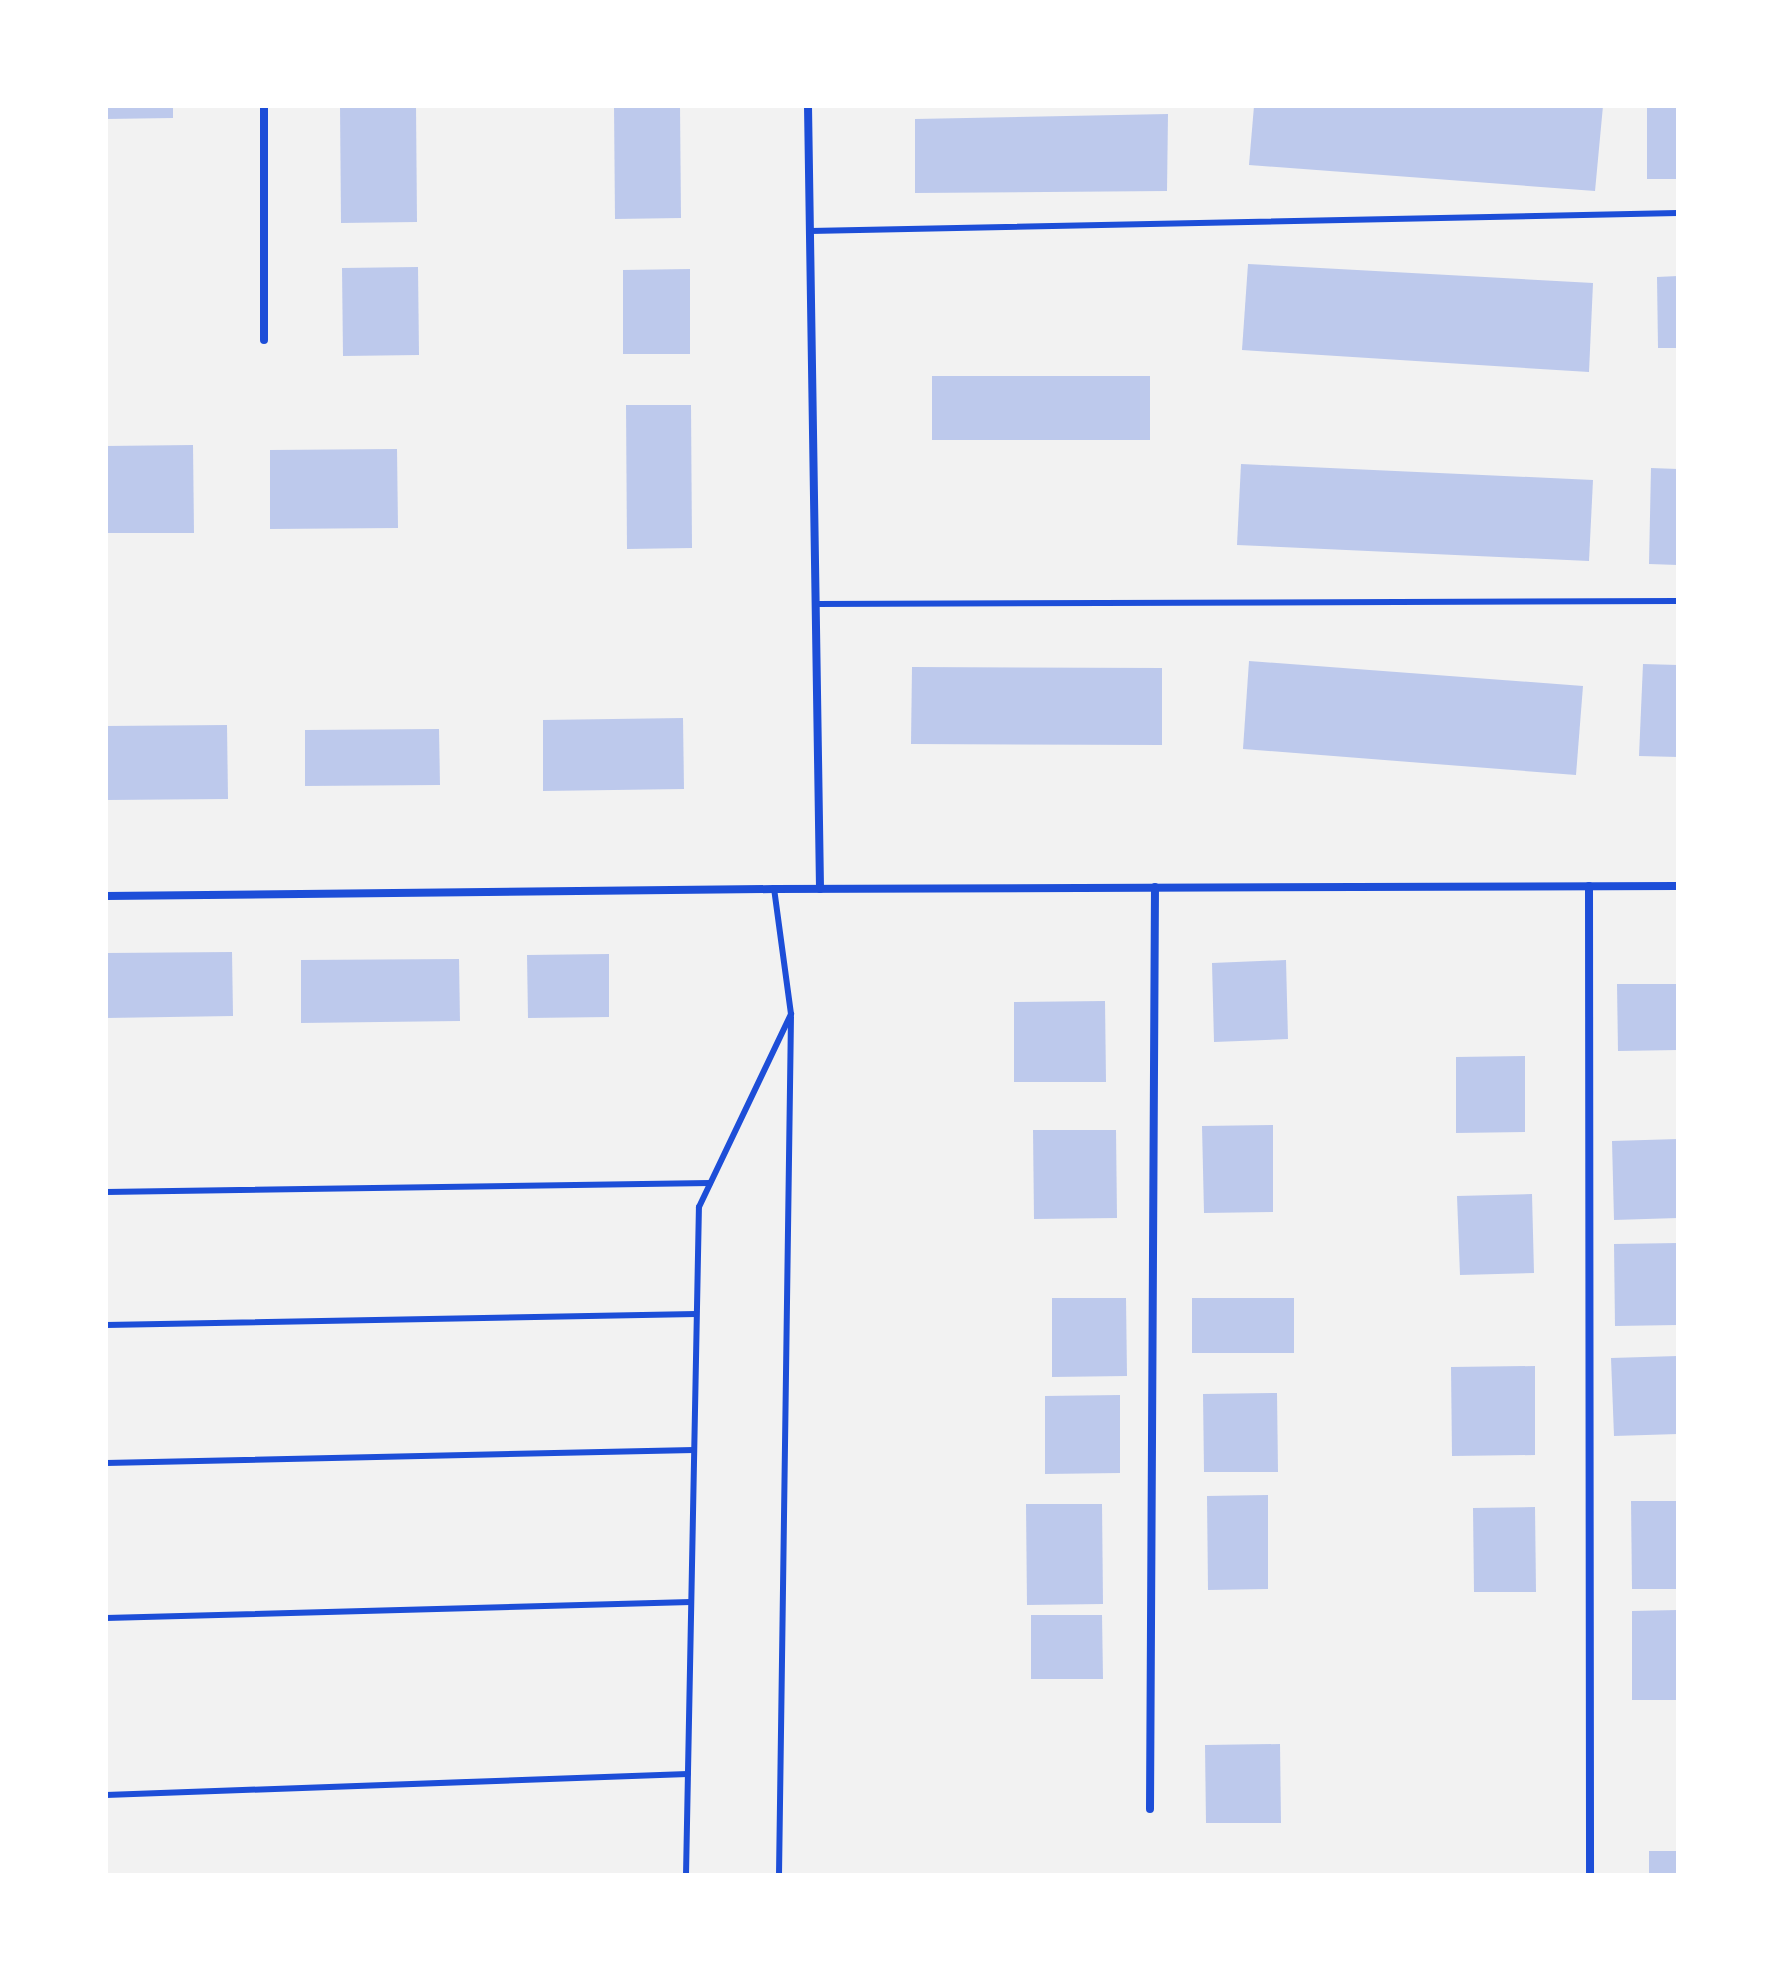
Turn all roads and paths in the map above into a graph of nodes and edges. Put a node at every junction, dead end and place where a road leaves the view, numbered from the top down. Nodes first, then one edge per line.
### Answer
1 (264, 106) edge
2 (808, 106) edge
3 (1678, 213) edge
4 (810, 231) junction
5 (264, 340) dead end
6 (1678, 601) edge
7 (816, 604) junction
8 (1589, 886) junction
9 (1678, 886) edge
10 (1155, 887) junction
11 (774, 889) junction
12 (820, 889) junction
13 (106, 896) edge
14 (791, 1014) junction
15 (710, 1183) junction
16 (106, 1192) edge
17 (696, 1314) junction
18 (106, 1325) edge
19 (694, 1450) junction
20 (106, 1463) edge
21 (691, 1602) junction
22 (106, 1618) edge
23 (688, 1774) junction
24 (106, 1795) edge
25 (1150, 1809) dead end
26 (686, 1875) edge
27 (779, 1875) edge
28 (1590, 1875) edge

1 - 5 street
2 - 4 street
3 - 4 lane
4 - 7 street
6 - 7 lane
7 - 12 street
8 - 9 street
8 - 10 street
8 - 28 street
10 - 12 street
10 - 25 street
11 - 12 street
11 - 13 street
11 - 14 lane
14 - 15 lane
14 - 27 lane
15 - 16 lane
15 - 17 lane
17 - 18 lane
17 - 19 lane
19 - 20 lane
19 - 21 lane
21 - 22 lane
21 - 23 lane
23 - 24 lane
23 - 26 lane

